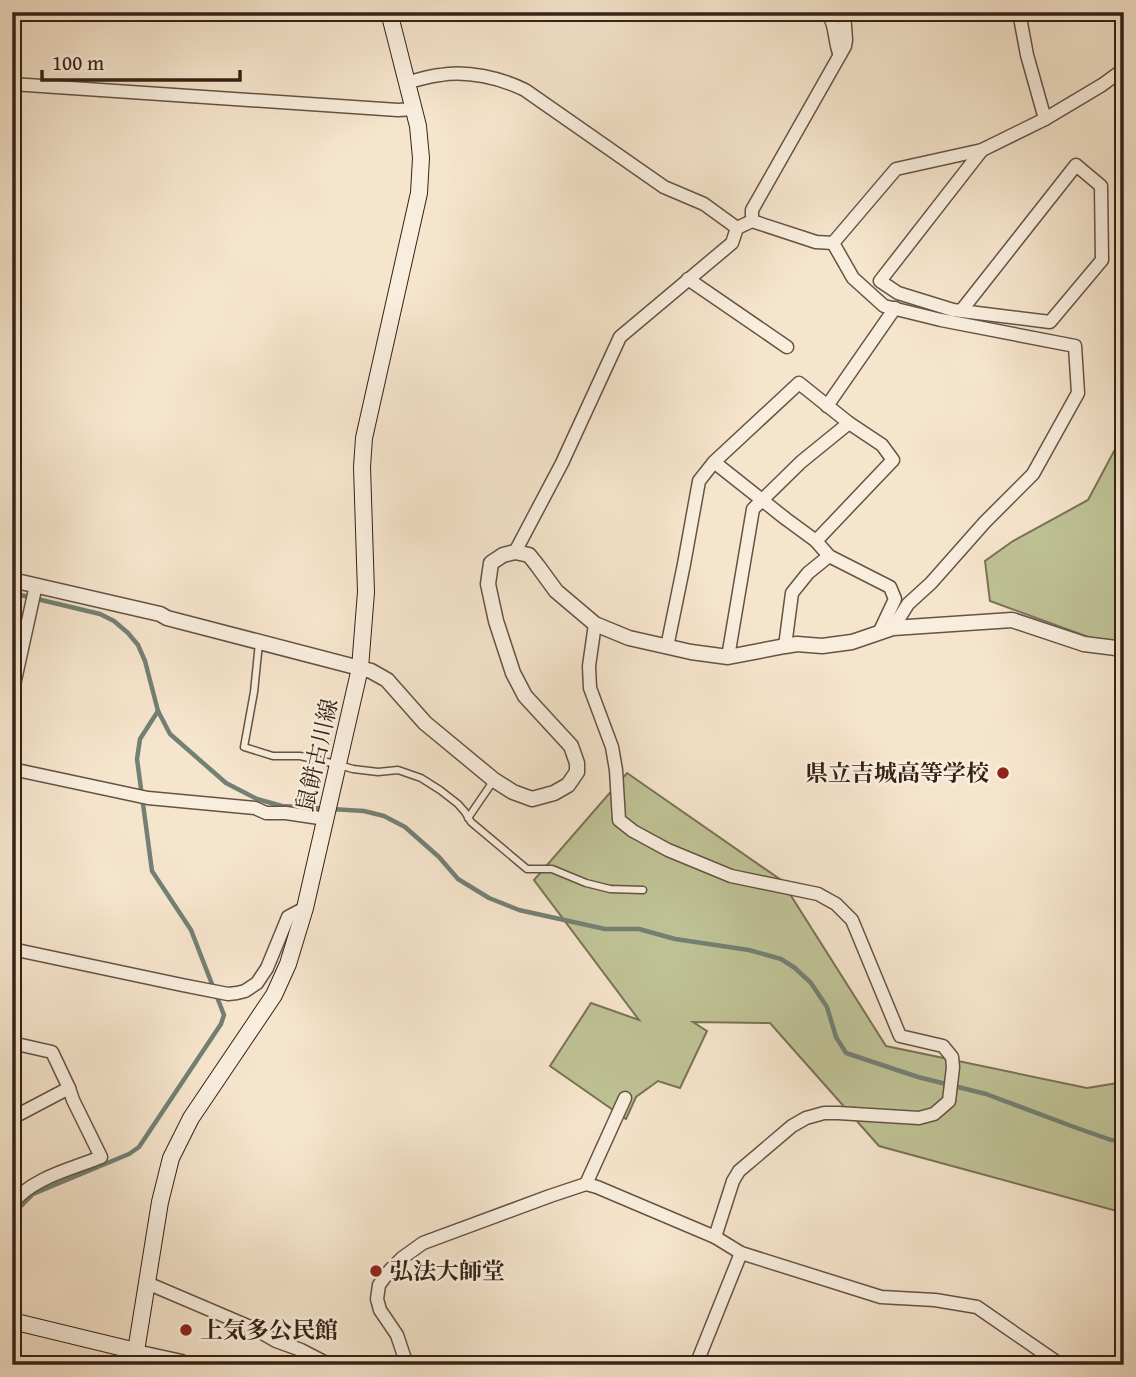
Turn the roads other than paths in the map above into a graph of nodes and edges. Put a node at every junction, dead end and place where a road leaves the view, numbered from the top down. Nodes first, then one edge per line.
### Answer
1 (389, 12) edge
2 (815, 12) edge
3 (844, 12) edge
4 (1019, 12) edge
5 (840, 55) junction
6 (1124, 69) edge
7 (408, 82) junction
8 (12, 84) edge
9 (414, 110) junction
10 (1045, 119) junction
11 (982, 150) junction
12 (752, 221) junction
13 (737, 228) junction
14 (833, 243) junction
15 (688, 279) junction
16 (895, 308) junction
17 (961, 311) dead end
18 (787, 347) dead end
19 (827, 405) junction
20 (849, 423) junction
21 (714, 462) junction
22 (762, 499) junction
23 (816, 541) junction
24 (515, 552) junction
25 (830, 556) junction
26 (12, 580) edge
27 (36, 588) junction
28 (594, 624) junction
29 (886, 630) junction
30 (259, 641) junction
31 (785, 646) junction
32 (667, 647) junction
33 (1124, 649) edge
34 (727, 657) junction
35 (360, 668) junction
36 (12, 694) edge
37 (342, 766) junction
38 (12, 769) edge
39 (494, 780) junction
40 (327, 813) junction
41 (468, 818) junction
42 (643, 890) dead end
43 (305, 908) junction
44 (12, 949) edge
45 (12, 1043) edge
46 (69, 1088) junction
47 (625, 1098) dead end
48 (12, 1118) edge
49 (586, 1184) junction
50 (12, 1203) edge
51 (715, 1237) junction
52 (741, 1253) junction
53 (147, 1283) junction
54 (12, 1321) edge
55 (136, 1358) edge
56 (182, 1361) dead end
57 (1059, 1363) edge
58 (330, 1365) edge
59 (407, 1365) edge
60 (696, 1365) edge

1 - 7 main road, 鼠餅古川線
2 - 5 street
3 - 5 street
4 - 10 street
5 - 12 street
6 - 10 street
7 - 9 main road, 鼠餅古川線
7 - 13 street
8 - 9 street
9 - 35 main road, 鼠餅古川線
10 - 11 street
11 - 14 street
11 - 17 street
12 - 13 street
12 - 14 street
13 - 15 street
14 - 16 street
15 - 18 street
15 - 24 street
16 - 19 street
16 - 29 street
19 - 20 street
19 - 21 street
20 - 22 street
20 - 23 street
21 - 22 street
21 - 32 street
22 - 23 street
22 - 34 street
23 - 25 street
24 - 28 street
24 - 39 street
25 - 29 street
25 - 31 street
26 - 27 street
27 - 30 street
27 - 36 street
28 - 32 street
28 - 51 street
29 - 31 street
29 - 33 street
30 - 35 street
30 - 37 lane
31 - 34 street
32 - 34 street
35 - 37 main road, 鼠餅古川線
35 - 39 street
37 - 40 main road, 鼠餅古川線
37 - 41 lane
38 - 40 street
39 - 41 lane
40 - 43 main road, 鼠餅古川線
41 - 42 lane
43 - 44 street
43 - 53 main road, 鼠餅古川線
45 - 46 street
46 - 48 street
46 - 50 street
47 - 49 street
49 - 51 street
49 - 59 street
51 - 52 street
52 - 57 street
52 - 60 street
53 - 55 main road, 鼠餅古川線
53 - 58 street
54 - 55 main road
55 - 56 street

